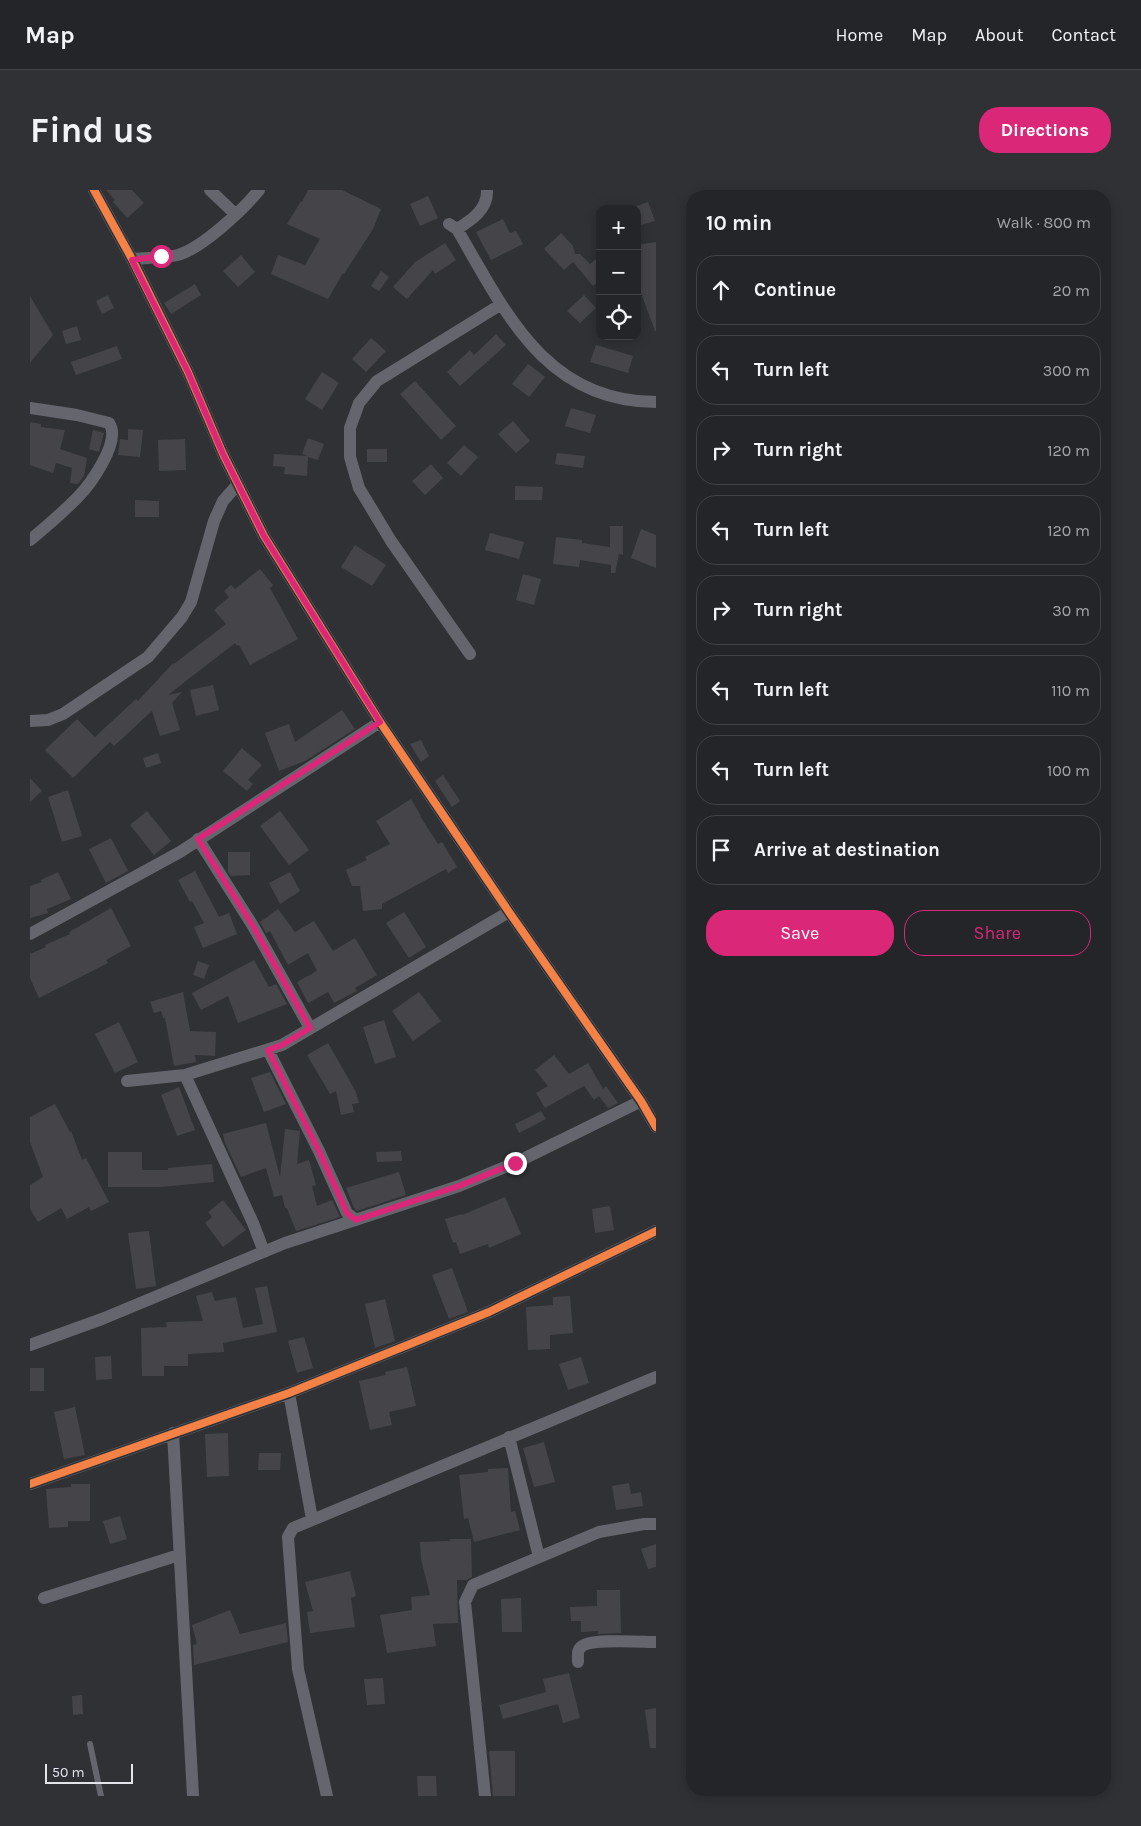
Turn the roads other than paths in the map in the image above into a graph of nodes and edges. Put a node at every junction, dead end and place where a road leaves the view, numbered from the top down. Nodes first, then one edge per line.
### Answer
1 (94, 190) edge
2 (210, 190) edge
3 (260, 190) edge
4 (487, 190) edge
5 (236, 214) junction
6 (132, 260) junction
7 (500, 305) junction
8 (656, 402) edge
9 (30, 408) edge
10 (238, 484) junction
11 (30, 540) edge
12 (470, 654) dead end
13 (30, 721) edge
14 (380, 722) junction
15 (198, 839) junction
16 (509, 912) junction
17 (30, 934) edge
18 (310, 1028) junction
19 (268, 1050) junction
20 (185, 1075) junction
21 (127, 1081) dead end
22 (640, 1101) junction
23 (656, 1127) edge
24 (356, 1220) junction
25 (656, 1232) edge
26 (264, 1252) junction
27 (30, 1345) edge
28 (656, 1376) edge
29 (288, 1394) junction
30 (172, 1433) junction
31 (509, 1437) junction
32 (30, 1484) edge
33 (312, 1519) junction
34 (656, 1524) edge
35 (179, 1555) junction
36 (539, 1557) junction
37 (44, 1598) dead end
38 (656, 1642) edge
39 (578, 1662) dead end
40 (90, 1744) dead end
41 (101, 1796) edge
42 (193, 1796) edge
43 (327, 1796) edge
44 (485, 1796) edge

1 - 6 street
2 - 5 street
3 - 5 street
4 - 7 street
5 - 6 street
6 - 10 street
7 - 8 street
7 - 12 street
9 - 11 street
10 - 13 street
10 - 14 street
14 - 15 street
14 - 16 street
15 - 17 street
15 - 18 street
16 - 18 street
16 - 22 street
18 - 19 street
19 - 20 street
19 - 24 street
20 - 21 street
20 - 26 street
22 - 23 street
22 - 24 street
24 - 26 street
25 - 29 street
26 - 27 street
28 - 31 street
29 - 30 street
29 - 33 street
30 - 32 street
30 - 35 street
31 - 33 street
31 - 36 street
33 - 43 street
34 - 36 street
35 - 37 street
35 - 42 street
36 - 44 street
38 - 39 street
40 - 41 lane

